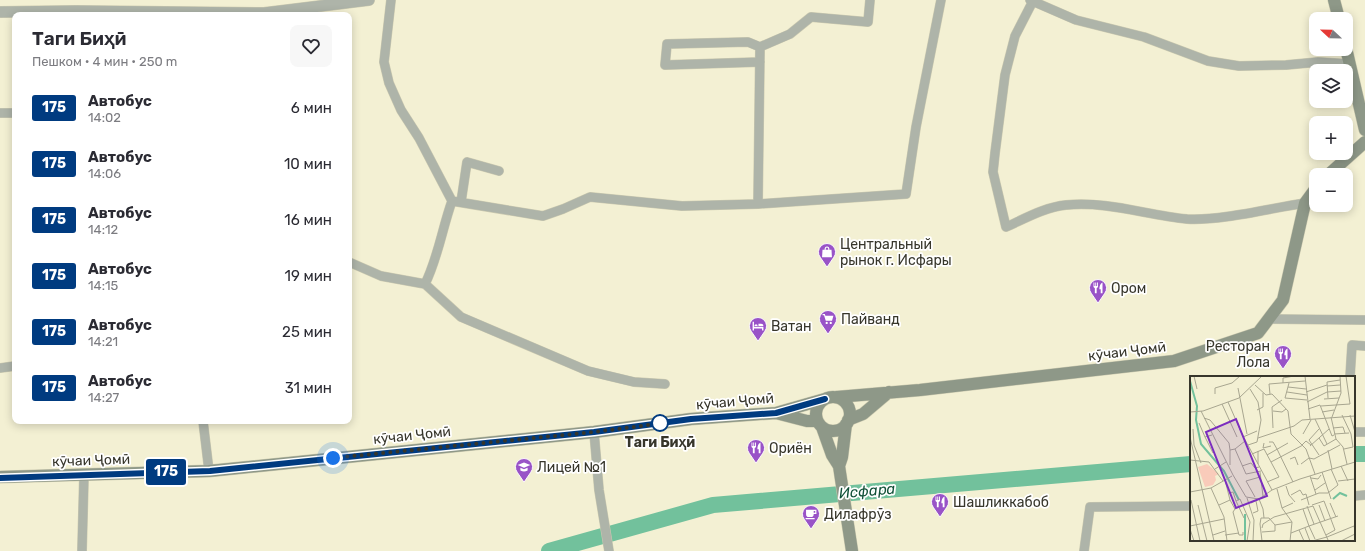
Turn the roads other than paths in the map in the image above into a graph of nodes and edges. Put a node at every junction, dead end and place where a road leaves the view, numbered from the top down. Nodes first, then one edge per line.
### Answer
1 (368, 0) edge
2 (390, 0) edge
3 (870, 0) edge
4 (941, 0) edge
5 (1334, 0) edge
6 (1032, 1) edge
7 (320, 3) edge
8 (0, 12) edge
9 (12, 12) edge
10 (274, 12) edge
11 (1337, 12) edge
12 (760, 47) junction
13 (1348, 56) edge
14 (760, 62) junction
15 (1350, 64) joint
16 (1353, 77) edge
17 (0, 113) edge
18 (12, 113) edge
19 (1365, 130) edge
20 (1365, 142) edge
21 (1336, 168) edge
22 (499, 171) dead end
23 (1309, 197) edge
24 (457, 202) junction
25 (1305, 202) junction
26 (758, 204) junction
27 (352, 263) edge
28 (425, 284) junction
29 (1268, 319) junction
30 (1365, 320) edge
31 (1365, 346) edge
32 (12, 366) edge
33 (0, 368) edge
34 (1350, 376) edge
35 (665, 384) dead end
36 (889, 392) junction
37 (831, 398) junction
38 (776, 413) junction
39 (847, 422) junction
40 (203, 424) edge
41 (820, 424) junction
42 (594, 432) junction
43 (839, 470) junction
44 (210, 471) junction
45 (84, 475) junction
46 (0, 478) edge
47 (1365, 495) edge
48 (1355, 496) edge
49 (1190, 506) edge
50 (82, 551) edge
51 (609, 551) edge
52 (852, 551) edge
53 (1084, 551) edge

1 - 7 street
2 - 24 street
3 - 12 street
4 - 26 street
5 - 11 main road
6 - 15 street
6 - 25 street
7 - 10 street
8 - 9 street
12 - 14 street
12 - 14 street
13 - 15 main road
14 - 26 street
16 - 19 main road
17 - 18 street
20 - 21 main road
22 - 24 street
23 - 25 main road, кӯчаи Ҷомӣ
24 - 26 street
24 - 28 street
25 - 29 main road, кӯчаи Ҷомӣ
27 - 28 street
28 - 35 street
29 - 30 street
29 - 36 main road, кӯчаи Ҷомӣ
31 - 34 street
32 - 33 street
36 - 37 main road, кӯчаи Ҷомӣ
36 - 39 main road
37 - 38 main road, кӯчаи Ҷомӣ
37 - 39 main road
37 - 41 main road
38 - 41 main road
38 - 42 main road, кӯчаи Ҷомӣ
39 - 41 main road
39 - 43 main road
40 - 44 street
41 - 43 main road
42 - 44 main road, кӯчаи Ҷомӣ
42 - 51 street
43 - 52 main road
44 - 45 main road, кӯчаи Ҷомӣ
45 - 46 main road, кӯчаи Ҷомӣ
45 - 50 street
47 - 48 street
49 - 53 street

